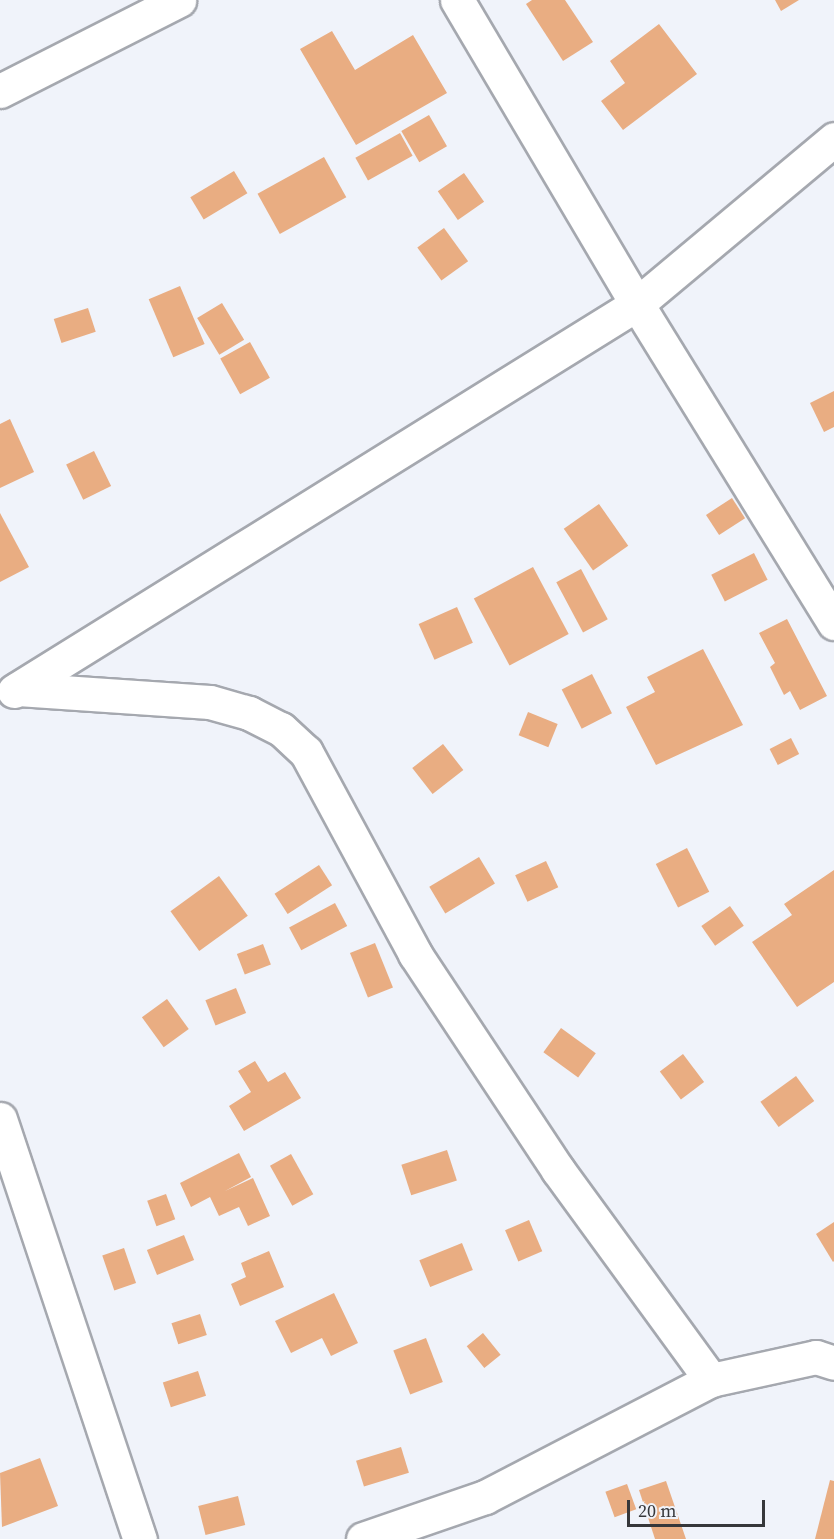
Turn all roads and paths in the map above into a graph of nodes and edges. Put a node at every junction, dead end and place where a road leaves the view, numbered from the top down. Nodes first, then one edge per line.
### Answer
1 (179, 0) edge
2 (457, 0) edge
3 (0, 92) edge
4 (834, 139) edge
5 (637, 304) junction
6 (834, 623) edge
7 (9, 694) edge
8 (0, 1119) edge
9 (834, 1363) edge
10 (711, 1380) junction
11 (140, 1539) edge
12 (363, 1539) edge

1 - 3 street
2 - 5 street
4 - 5 street
5 - 6 street
5 - 7 street
7 - 10 street
8 - 11 street
9 - 10 street
10 - 12 street

